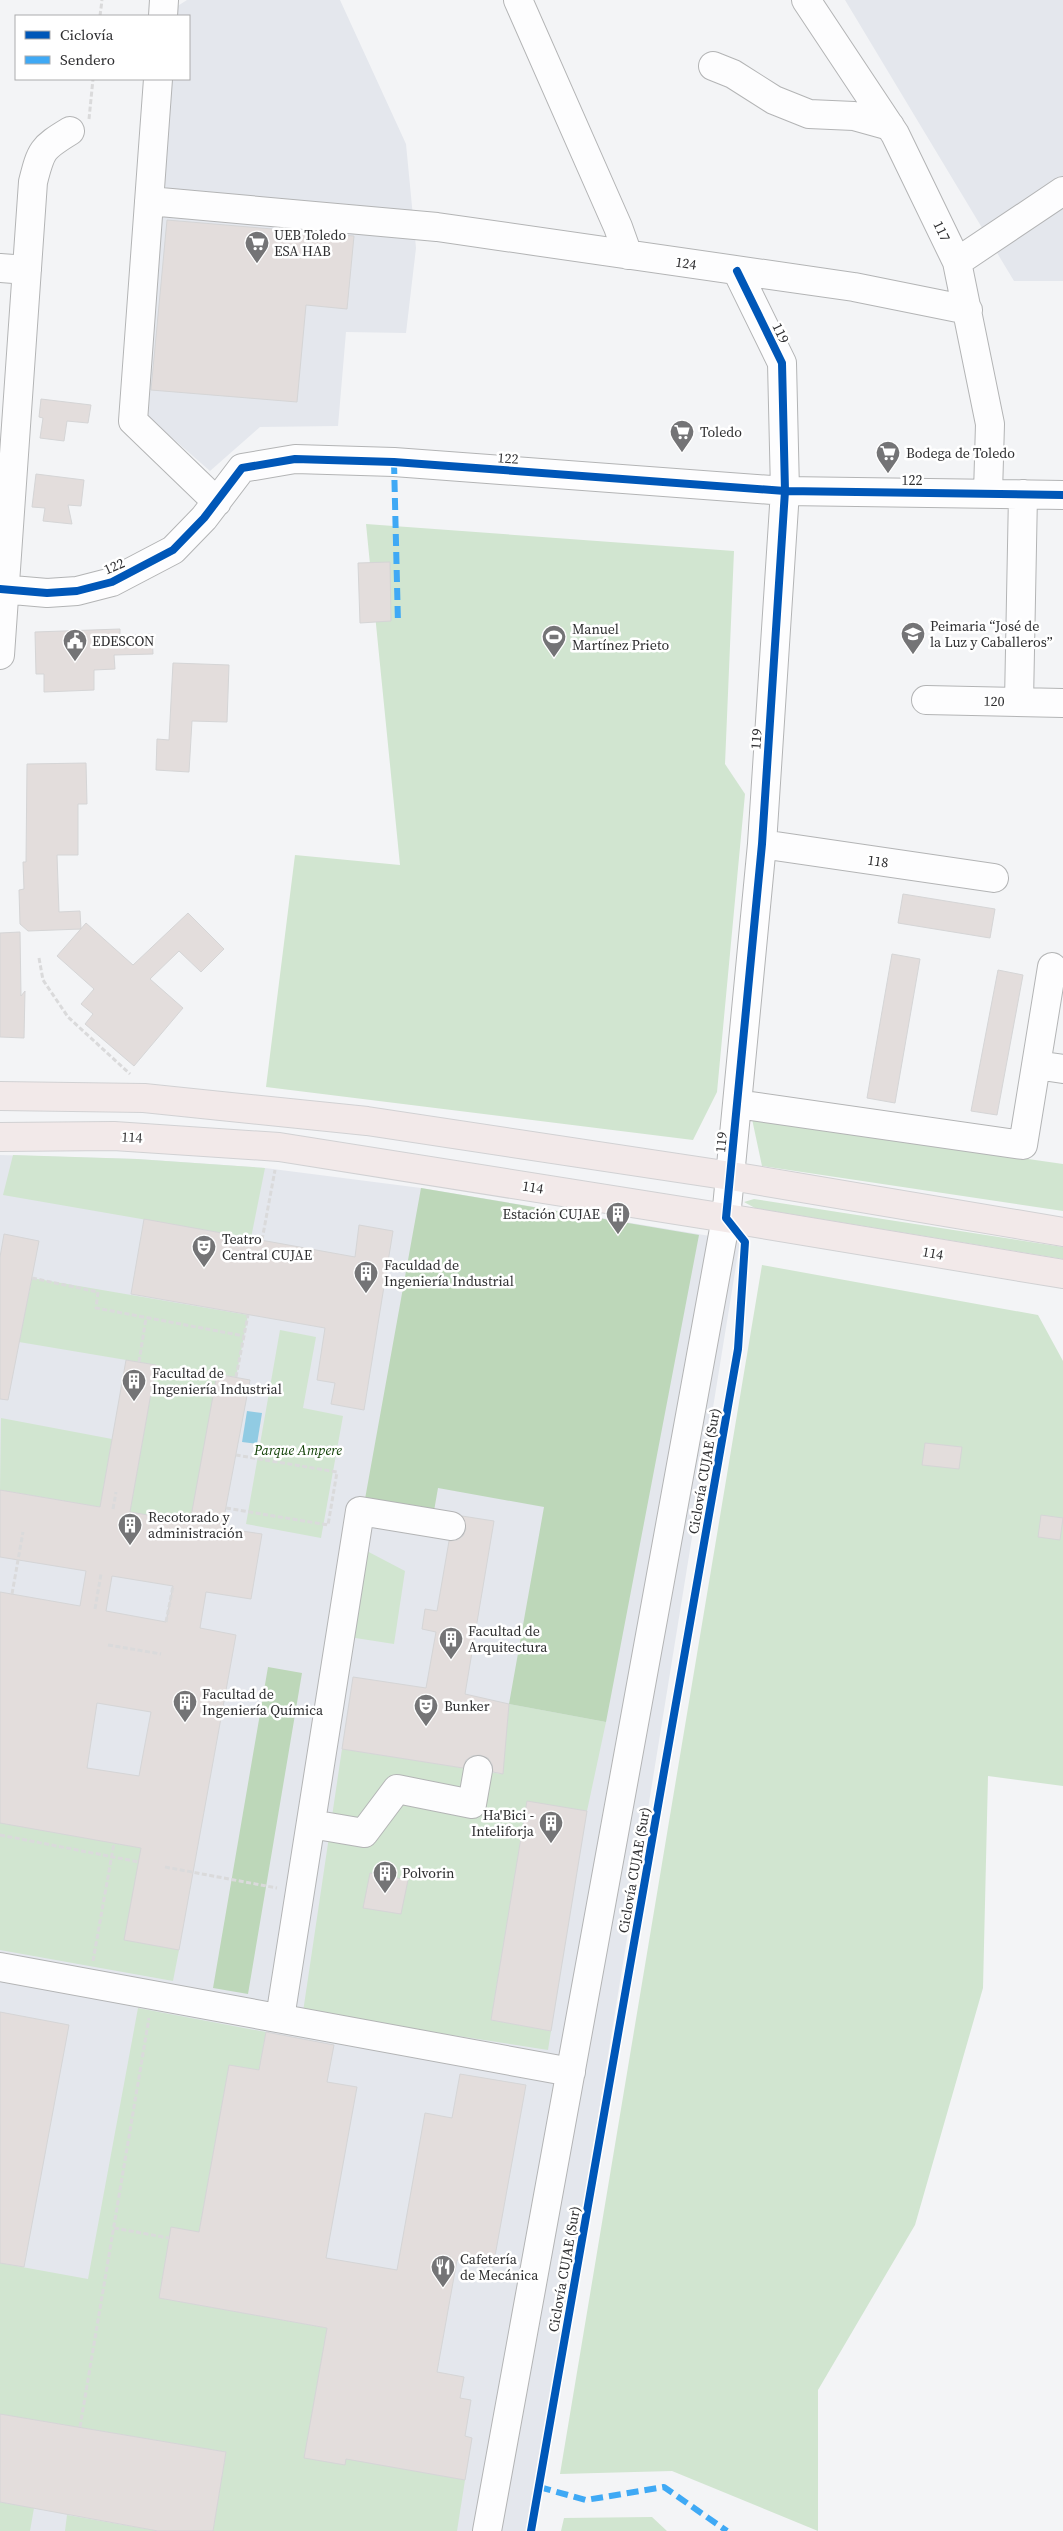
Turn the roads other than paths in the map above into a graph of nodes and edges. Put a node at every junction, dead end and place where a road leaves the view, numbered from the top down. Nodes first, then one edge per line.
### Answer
1 (164, 0) edge
2 (518, 0) edge
3 (806, 0) edge
4 (163, 15) edge
5 (713, 66) dead end
6 (158, 80) edge
7 (890, 126) junction
8 (70, 131) road end
9 (1063, 191) edge
10 (149, 201) junction
11 (628, 255) junction
12 (957, 262) junction
13 (0, 268) edge
14 (28, 270) junction
15 (737, 271) junction
16 (968, 310) junction
17 (784, 491) junction
18 (988, 492) junction
19 (1023, 494) junction
20 (1063, 495) edge
21 (216, 502) junction
22 (2, 589) edge
23 (0, 655) edge
24 (926, 700) dead end
25 (1019, 702) junction
26 (1063, 703) edge
27 (762, 844) junction
28 (994, 878) dead end
29 (1052, 967) dead end
30 (1036, 1065) junction
31 (1063, 1069) edge
32 (0, 1096) edge
33 (737, 1104) junction
34 (0, 1137) edge
35 (731, 1176) junction
36 (726, 1218) junction
37 (1063, 1232) edge
38 (1059, 1280) edge
39 (451, 1526) dead end
40 (478, 1770) dead end
41 (311, 1824) junction
42 (0, 1967) edge
43 (280, 2018) junction
44 (571, 2072) junction
45 (487, 2531) edge

1 - 4 street
2 - 11 street
3 - 7 street, 117
5 - 7 street
6 - 10 street
7 - 12 street, 117
8 - 14 street
9 - 12 street
10 - 11 street, 124
10 - 21 street
11 - 15 street, 124
12 - 16 street, 117
13 - 14 street
14 - 22 street
15 - 16 street, 124
15 - 17 street, 119
16 - 18 street, 117
17 - 18 street, 122
17 - 21 street, 122
17 - 27 street, 119
18 - 19 street, 122
19 - 20 street, 122
19 - 25 street
21 - 22 street, 122
22 - 23 street
24 - 25 street, 120
25 - 26 street, 120
27 - 28 street, 118
27 - 33 street, 119
29 - 30 street
30 - 31 street
30 - 33 street
32 - 35 highway
33 - 35 street, 119
34 - 36 highway, 114
35 - 36 street, 119
35 - 37 highway
36 - 38 highway, 114
36 - 44 street, 119
39 - 41 street
40 - 41 street
41 - 43 street
42 - 43 street
43 - 44 street
44 - 45 street, 119

